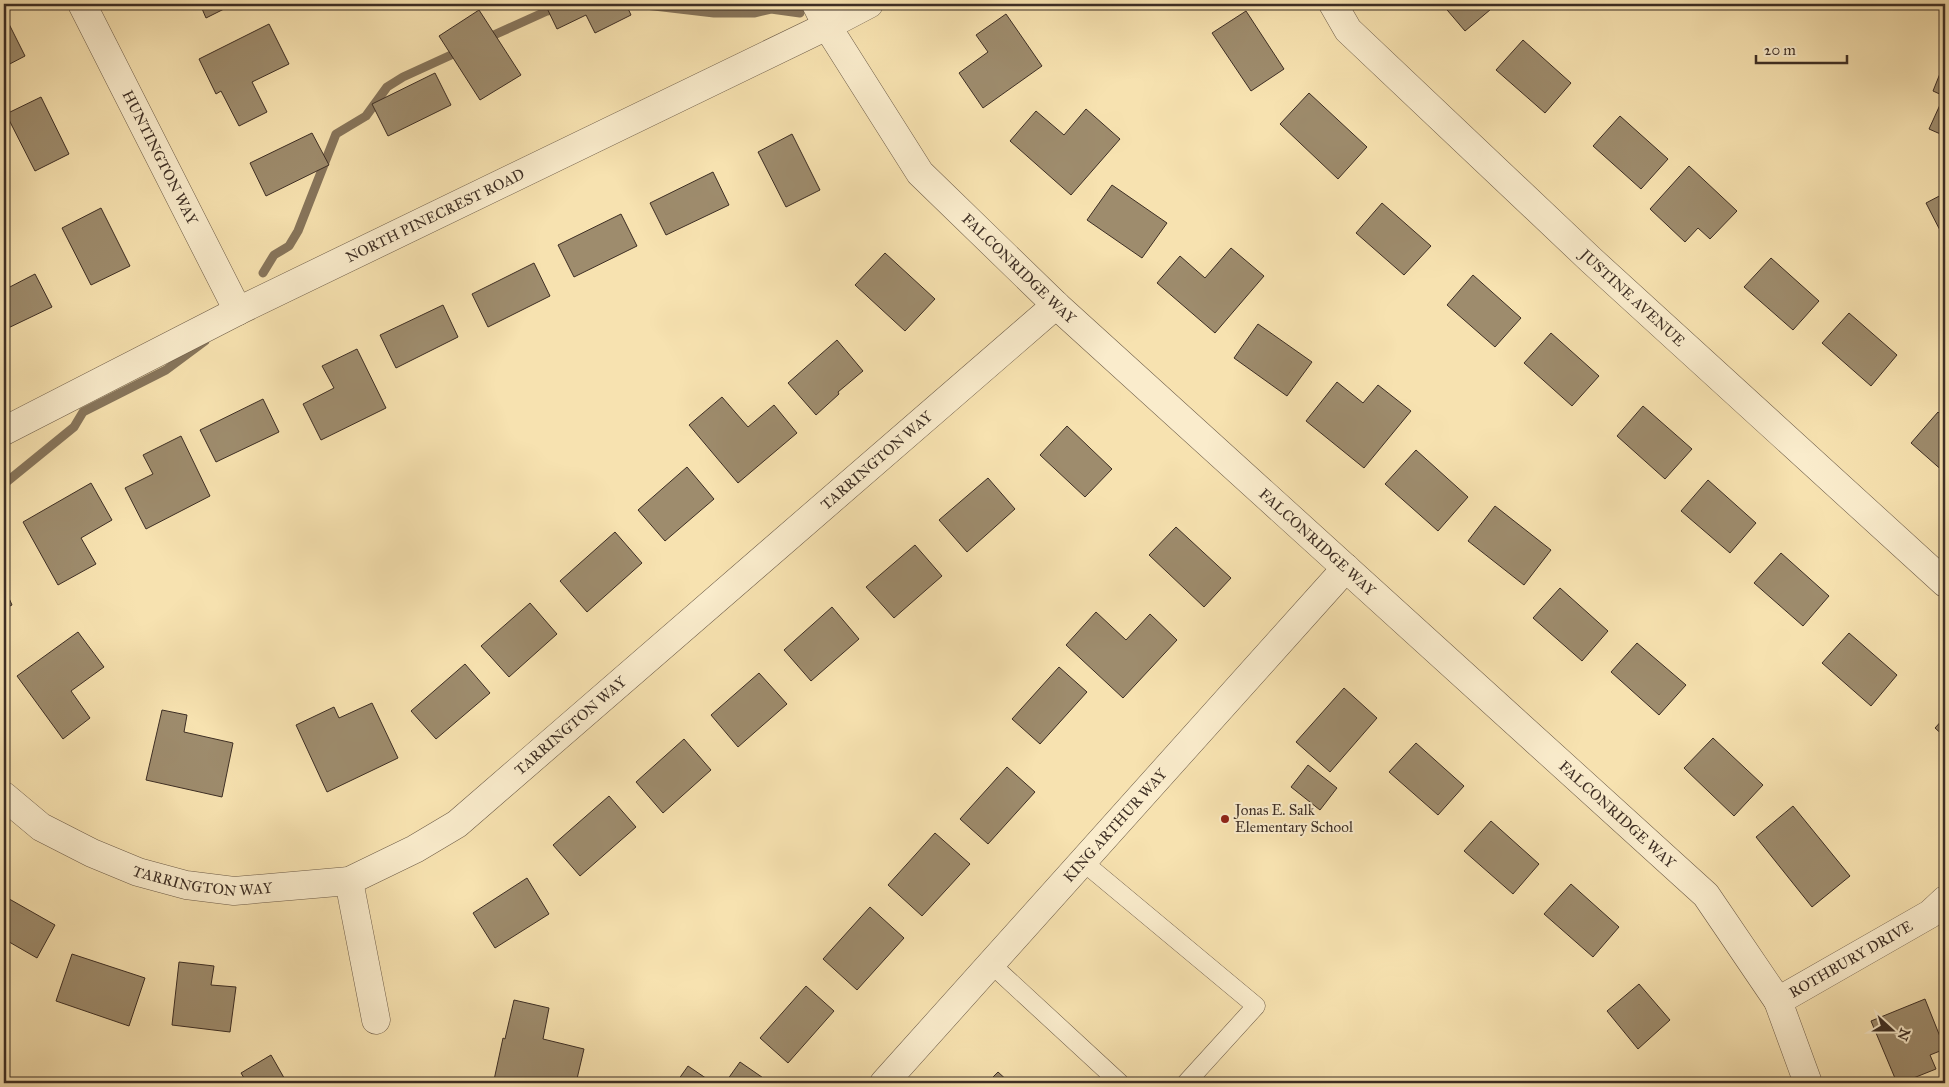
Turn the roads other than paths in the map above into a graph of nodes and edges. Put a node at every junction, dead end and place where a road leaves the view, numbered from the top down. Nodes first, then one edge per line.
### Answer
1 (82, 4) edge
2 (869, 4) edge
3 (1332, 4) edge
4 (822, 15) edge
5 (1056, 305) junction
6 (238, 311) junction
7 (4, 431) edge
8 (1346, 568) junction
9 (1945, 583) edge
10 (4, 796) edge
11 (1082, 861) junction
12 (349, 881) junction
13 (1945, 900) edge
14 (991, 964) junction
15 (1778, 1001) junction
16 (376, 1020) dead end
17 (884, 1083) edge
18 (1120, 1083) edge
19 (1186, 1083) edge
20 (1808, 1083) edge

1 - 6 street, HUNTINGTON WAY
2 - 4 street, NORTH PINECREST ROAD
3 - 9 street, JUSTINE AVENUE
4 - 5 street, FALCONRIDGE WAY
4 - 6 street, NORTH PINECREST ROAD
5 - 8 street, FALCONRIDGE WAY
5 - 12 street, TARRINGTON WAY
6 - 7 street, NORTH PINECREST ROAD
8 - 11 street, KING ARTHUR WAY
8 - 15 street, FALCONRIDGE WAY
10 - 12 street, TARRINGTON WAY
11 - 14 street, KING ARTHUR WAY
11 - 19 lane
12 - 16 street
13 - 15 street, ROTHBURY DRIVE
14 - 17 street, KING ARTHUR WAY
14 - 18 lane
15 - 20 street, FALCONRIDGE WAY

